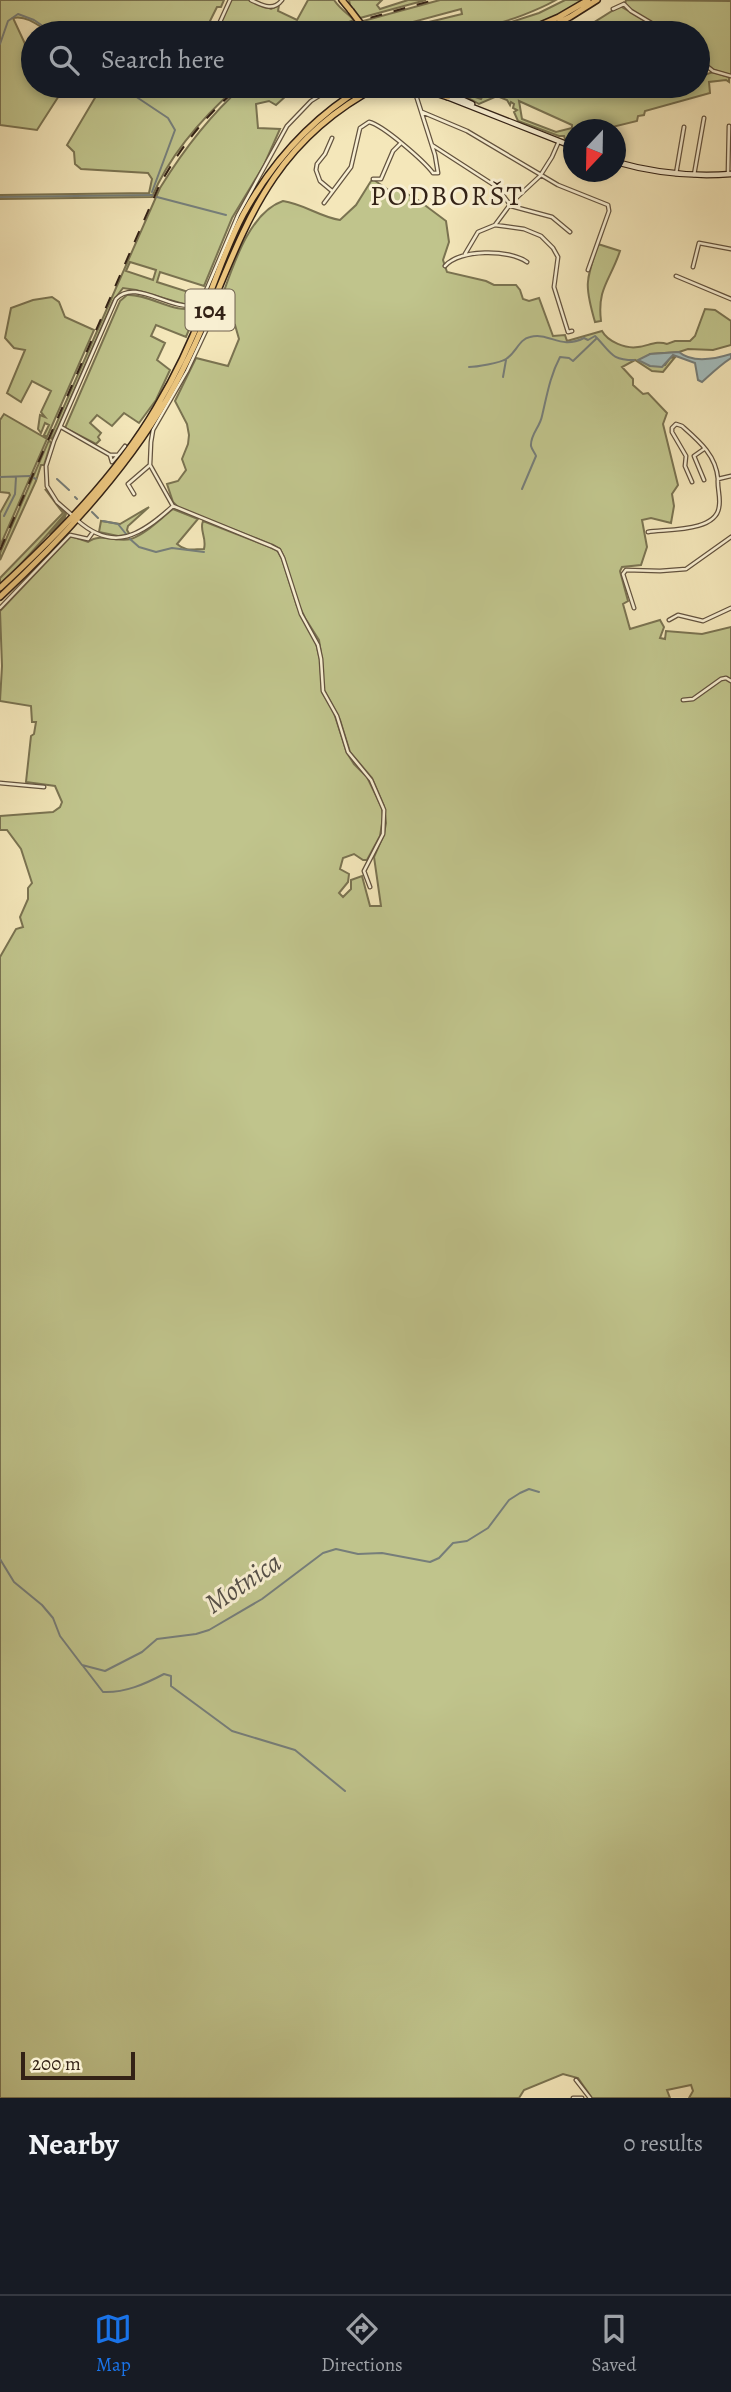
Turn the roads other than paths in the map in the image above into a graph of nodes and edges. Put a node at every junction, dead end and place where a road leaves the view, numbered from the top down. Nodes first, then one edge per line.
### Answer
1 (230, 0) edge
2 (251, 0) edge
3 (282, 0) edge
4 (588, 0) edge
5 (597, 0) edge
6 (344, 1) edge
7 (624, 2) edge
8 (613, 9) dead end
9 (220, 21) edge
10 (359, 21) edge
11 (550, 21) edge
12 (562, 21) edge
13 (648, 21) edge
14 (710, 69) edge
15 (731, 76) edge
16 (317, 98) edge
17 (349, 98) edge
18 (358, 98) edge
19 (418, 98) edge
20 (451, 98) edge
21 (461, 98) edge
22 (422, 112) junction
23 (704, 118) dead end
24 (514, 123) junction
25 (729, 126) dead end
26 (684, 127) dead end
27 (332, 138) dead end
28 (559, 141) junction
29 (563, 143) edge
30 (400, 144) junction
31 (432, 145) junction
32 (626, 165) edge
33 (676, 174) junction
34 (730, 174) edge
35 (694, 175) junction
36 (540, 176) junction
37 (373, 179) dead end
38 (332, 191) junction
39 (324, 203) dead end
40 (510, 204) junction
41 (495, 225) junction
42 (570, 232) dead end
43 (731, 249) edge
44 (465, 254) junction
45 (527, 262) dead end
46 (445, 266) dead end
47 (693, 267) dead end
48 (588, 270) dead end
49 (676, 276) dead end
50 (731, 299) edge
51 (211, 320) dead end
52 (572, 331) dead end
53 (61, 427) junction
54 (125, 446) dead end
55 (705, 448) junction
56 (110, 455) junction
57 (118, 455) junction
58 (150, 465) junction
59 (731, 476) edge
60 (718, 479) junction
61 (705, 480) dead end
62 (692, 482) dead end
63 (134, 494) dead end
64 (173, 506) junction
65 (74, 517) junction
66 (648, 531) dead end
67 (93, 532) junction
68 (731, 537) edge
69 (13, 580) junction
70 (0, 588) edge
71 (0, 597) edge
72 (0, 608) edge
73 (634, 608) dead end
74 (731, 608) edge
75 (669, 621) dead end
76 (731, 681) edge
77 (683, 700) dead end
78 (0, 783) edge
79 (44, 787) dead end
80 (370, 887) dead end
81 (576, 2080) dead end
82 (573, 2098) edge
83 (582, 2098) edge
84 (590, 2098) edge

1 - 9 street
2 - 3 street
4 - 11 main road
5 - 12 main road
6 - 10 main road, bridge
7 - 8 street
7 - 13 street
14 - 15 street
16 - 53 street
17 - 65 main road, 104
18 - 65 main road, 104
19 - 22 street
20 - 24 main road
21 - 24 main road
22 - 31 street
22 - 36 street
23 - 35 street
24 - 28 main road
25 - 34 street
26 - 33 street
27 - 38 street
28 - 29 main road
28 - 36 street
30 - 31 street
30 - 37 street
30 - 38 street
31 - 40 street
32 - 33 main road
33 - 35 main road
34 - 35 main road
36 - 40 street
36 - 48 street
38 - 39 street
40 - 41 street
40 - 42 street
41 - 44 street
41 - 52 street
43 - 47 street
44 - 45 street
44 - 46 street
49 - 50 street
51 - 58 street
53 - 56 street
53 - 65 street
54 - 57 street
55 - 60 street
55 - 61 street
55 - 62 street
56 - 57 street
56 - 57 street
58 - 63 street
58 - 64 street
59 - 60 street
60 - 66 street
64 - 67 street
64 - 80 street
65 - 67 street
65 - 69 main road, 104
67 - 72 street
68 - 73 street
69 - 70 main road, 104
69 - 71 main road, 104
74 - 75 street
76 - 77 street
78 - 79 street
81 - 84 street
82 - 83 street

